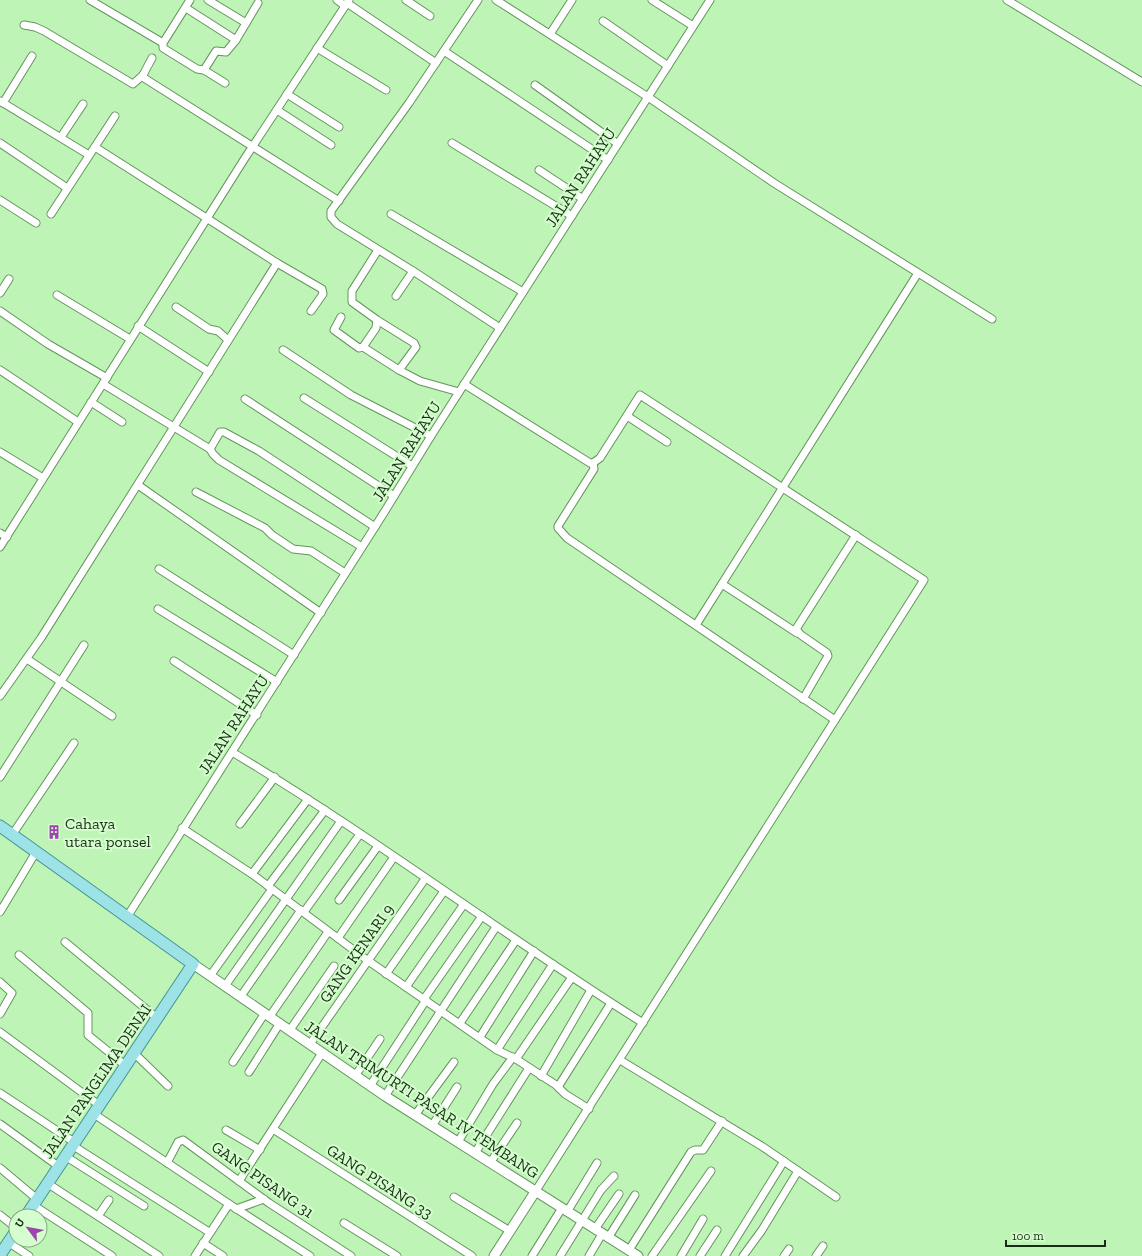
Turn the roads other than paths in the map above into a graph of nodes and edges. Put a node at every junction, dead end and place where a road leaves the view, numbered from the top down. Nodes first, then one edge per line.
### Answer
1 (90, 0) edge
2 (190, 0) edge
3 (208, 0) edge
4 (337, 0) edge
5 (406, 0) edge
6 (478, 0) edge
7 (496, 0) edge
8 (572, 0) edge
9 (652, 0) edge
10 (710, 0) edge
11 (1008, 0) edge
12 (258, 3) dead end
13 (347, 3) edge
14 (186, 8) junction
15 (430, 16) dead end
16 (603, 21) dead end
17 (246, 24) junction
18 (24, 26) dead end
19 (694, 26) junction
20 (550, 34) junction
21 (236, 40) junction
22 (163, 43) junction
23 (317, 48) junction
24 (444, 51) junction
25 (32, 56) dead end
26 (152, 58) dead end
27 (436, 63) junction
28 (668, 66) junction
29 (204, 70) junction
30 (143, 75) junction
31 (1142, 82) edge
32 (225, 83) dead end
33 (535, 85) dead end
34 (386, 90) dead end
35 (287, 94) junction
36 (648, 97) junction
37 (2, 102) edge
38 (83, 104) dead end
39 (277, 110) junction
40 (115, 116) dead end
41 (339, 127) dead end
42 (61, 137) junction
43 (0, 143) edge
44 (452, 143) dead end
45 (618, 144) junction
46 (331, 145) dead end
47 (253, 146) junction
48 (95, 147) junction
49 (89, 155) junction
50 (608, 160) junction
51 (539, 170) dead end
52 (67, 188) junction
53 (583, 199) junction
54 (0, 200) edge
55 (340, 201) junction
56 (51, 214) dead end
57 (391, 214) dead end
58 (572, 216) junction
59 (207, 219) junction
60 (36, 223) dead end
61 (378, 250) junction
62 (277, 263) junction
63 (413, 271) junction
64 (918, 273) junction
65 (9, 279) dead end
66 (1, 290) edge
67 (523, 292) junction
68 (57, 295) dead end
69 (396, 296) dead end
70 (176, 307) dead end
71 (0, 311) edge
72 (311, 311) dead end
73 (341, 317) dead end
74 (992, 319) dead end
75 (379, 324) junction
76 (138, 326) junction
77 (500, 328) junction
78 (130, 339) junction
79 (228, 340) junction
80 (363, 347) junction
81 (283, 350) dead end
82 (0, 370) edge
83 (399, 370) junction
84 (209, 372) junction
85 (105, 381) junction
86 (464, 384) junction
87 (459, 392) junction
88 (304, 398) dead end
89 (246, 400) dead end
90 (91, 402) junction
91 (626, 416) junction
92 (78, 422) junction
93 (122, 422) dead end
94 (176, 427) junction
95 (431, 436) junction
96 (667, 442) dead end
97 (210, 449) junction
98 (0, 452) edge
99 (593, 463) junction
100 (412, 466) junction
101 (42, 478) junction
102 (138, 485) junction
103 (782, 489) junction
104 (196, 492) dead end
105 (394, 496) junction
106 (375, 527) junction
107 (0, 533) edge
108 (856, 535) junction
109 (7, 537) junction
110 (0, 547) edge
111 (362, 547) junction
112 (159, 569) dead end
113 (345, 573) junction
114 (722, 584) junction
115 (158, 608) dead end
116 (320, 613) junction
117 (696, 625) junction
118 (797, 632) junction
119 (84, 645) dead end
120 (294, 654) junction
121 (27, 659) junction
122 (174, 661) dead end
123 (60, 682) junction
124 (277, 682) junction
125 (0, 696) edge
126 (803, 699) junction
127 (257, 715) junction
128 (112, 716) dead end
129 (835, 720) junction
130 (74, 742) dead end
131 (232, 752) junction
132 (0, 777) edge
133 (275, 777) junction
134 (308, 799) junction
135 (325, 810) junction
136 (341, 821) junction
137 (240, 824) dead end
138 (0, 826) edge
139 (182, 828) junction
140 (360, 834) junction
141 (12, 835) junction
142 (378, 846) junction
143 (36, 852) junction
144 (394, 857) junction
145 (252, 874) junction
146 (425, 878) junction
147 (270, 887) junction
148 (444, 891) junction
149 (287, 899) junction
150 (339, 900) dead end
151 (464, 904) junction
152 (302, 911) junction
153 (0, 912) edge
154 (482, 916) junction
155 (127, 917) junction
156 (496, 927) junction
157 (328, 932) junction
158 (338, 938) junction
159 (516, 940) junction
160 (65, 942) dead end
161 (534, 951) junction
162 (19, 954) dead end
163 (367, 960) junction
164 (193, 964) junction
165 (553, 964) junction
166 (334, 966) dead end
167 (386, 974) junction
168 (210, 976) junction
169 (572, 977) junction
170 (0, 982) edge
171 (225, 986) junction
172 (406, 987) junction
173 (591, 990) junction
174 (241, 996) junction
175 (425, 999) junction
176 (611, 1003) junction
177 (442, 1011) junction
178 (0, 1014) edge
179 (267, 1014) junction
180 (157, 1018) junction
181 (280, 1023) junction
182 (460, 1023) junction
183 (643, 1023) junction
184 (290, 1030) junction
185 (0, 1032) edge
186 (480, 1037) junction
187 (380, 1038) dead end
188 (310, 1044) junction
189 (497, 1050) junction
190 (134, 1053) junction
191 (322, 1053) junction
192 (514, 1058) junction
193 (620, 1060) junction
194 (233, 1062) dead end
195 (454, 1062) dead end
196 (126, 1066) junction
197 (529, 1068) junction
198 (249, 1072) dead end
199 (355, 1076) junction
200 (541, 1076) junction
201 (168, 1086) dead end
202 (370, 1086) junction
203 (458, 1087) dead end
204 (558, 1087) junction
205 (0, 1093) edge
206 (385, 1096) junction
207 (589, 1109) junction
208 (96, 1110) junction
209 (415, 1115) junction
210 (722, 1121) junction
211 (517, 1123) dead end
212 (0, 1124) edge
213 (432, 1126) junction
214 (273, 1129) junction
215 (226, 1130) dead end
216 (458, 1142) junction
217 (73, 1144) junction
218 (260, 1150) junction
219 (475, 1153) junction
220 (65, 1156) junction
221 (784, 1161) junction
222 (167, 1163) junction
223 (490, 1163) junction
224 (597, 1163) dead end
225 (58, 1166) junction
226 (0, 1168) edge
227 (711, 1171) dead end
228 (798, 1171) junction
229 (614, 1176) dead end
230 (239, 1181) junction
231 (47, 1183) junction
232 (535, 1192) junction
233 (619, 1194) dead end
234 (636, 1195) dead end
235 (454, 1197) dead end
236 (836, 1197) dead end
237 (264, 1199) junction
238 (109, 1200) dead end
239 (35, 1202) junction
240 (229, 1204) junction
241 (144, 1206) dead end
242 (31, 1208) edge
243 (236, 1209) junction
244 (565, 1210) junction
245 (0, 1215) edge
246 (98, 1216) junction
247 (703, 1219) dead end
248 (581, 1220) junction
249 (8, 1222) edge
250 (344, 1223) dead end
251 (717, 1230) dead end
252 (510, 1231) junction
253 (209, 1232) junction
254 (602, 1234) junction
255 (8, 1242) edge
256 (203, 1243) junction
257 (823, 1246) dead end
258 (17, 1248) edge
259 (789, 1249) dead end
260 (629, 1250) junction
261 (0, 1254) edge
262 (29, 1256) edge
263 (112, 1256) edge
264 (159, 1256) edge
265 (195, 1256) edge
266 (223, 1256) edge
267 (310, 1256) edge
268 (351, 1256) edge
269 (397, 1256) edge
270 (472, 1256) edge
271 (494, 1256) edge
272 (532, 1256) edge
273 (560, 1256) edge
274 (589, 1256) edge
275 (638, 1256) edge
276 (652, 1256) edge
277 (681, 1256) edge
278 (700, 1256) edge
279 (725, 1256) edge
280 (743, 1256) edge
281 (784, 1256) edge
282 (816, 1256) edge

1 - 22 street
2 - 14 street
3 - 17 street
4 - 13 street
5 - 15 street
6 - 24 street
7 - 20 street
8 - 20 street
9 - 19 street
10 - 19 street, JALAN RAHAYU
11 - 31 street
12 - 17 street
13 - 23 street
13 - 27 street
14 - 21 street
14 - 22 street
16 - 28 street
17 - 21 street
18 - 30 street
19 - 28 street, JALAN RAHAYU
20 - 36 street
21 - 29 street
22 - 29 street
23 - 34 street
23 - 35 street
24 - 27 street
24 - 50 street
25 - 37 street
26 - 30 street
27 - 55 street
28 - 36 street, JALAN RAHAYU
29 - 32 street
30 - 47 street
33 - 45 street
35 - 39 street
35 - 41 street
36 - 45 street, JALAN RAHAYU
36 - 64 street
37 - 42 street
38 - 42 street
39 - 46 street
39 - 47 street
40 - 48 street
42 - 49 street
43 - 52 street
44 - 58 street
45 - 50 street, JALAN RAHAYU
47 - 55 street
47 - 59 street
48 - 49 street
48 - 59 street
49 - 52 street
50 - 53 street, JALAN RAHAYU
51 - 53 street
52 - 56 street
53 - 58 street, JALAN RAHAYU
54 - 60 street
55 - 61 street
57 - 67 street
58 - 67 street, JALAN RAHAYU
59 - 62 street
59 - 76 street
61 - 63 street
61 - 75 street
62 - 72 street
62 - 79 street
63 - 69 street
63 - 77 street
64 - 74 street
64 - 103 street
65 - 66 street
67 - 77 street, JALAN RAHAYU
68 - 78 street
70 - 79 street
71 - 85 street
73 - 80 street
75 - 80 street
75 - 83 street
76 - 78 street
76 - 84 street
77 - 86 street, JALAN RAHAYU
78 - 85 street
79 - 84 street
80 - 83 street
81 - 95 street
82 - 92 street
83 - 87 street
84 - 94 street
85 - 90 street
85 - 94 street
86 - 87 street, JALAN RAHAYU
86 - 99 street
87 - 95 street, JALAN RAHAYU
88 - 100 street
89 - 105 street
90 - 92 street
90 - 93 street
91 - 96 street
91 - 99 street
91 - 103 street
92 - 101 street
94 - 97 street
94 - 102 street
95 - 100 street, JALAN RAHAYU
97 - 106 street
97 - 111 street
98 - 101 street
99 - 117 street
100 - 105 street, JALAN RAHAYU
101 - 109 street
102 - 116 street
102 - 121 street
103 - 108 street
103 - 114 street
104 - 113 street
105 - 106 street, JALAN RAHAYU
106 - 111 street, JALAN RAHAYU
107 - 109 street
108 - 118 street
108 - 129 street
109 - 110 street
111 - 113 street, JALAN RAHAYU
112 - 120 street
113 - 116 street, JALAN RAHAYU
114 - 117 street
114 - 118 street
115 - 124 street
116 - 120 street, JALAN RAHAYU
117 - 126 street
118 - 126 street
119 - 123 street
120 - 124 street, JALAN RAHAYU
121 - 123 street
121 - 125 street
122 - 127 street
123 - 128 street
123 - 132 street
124 - 127 street, JALAN RAHAYU
126 - 129 street
127 - 131 street, JALAN RAHAYU
129 - 183 street
130 - 141 street
131 - 133 street
131 - 139 street, JALAN RAHAYU
133 - 134 street
133 - 137 street
134 - 135 street
134 - 145 street
135 - 136 street
135 - 147 street
136 - 140 street
136 - 149 street
138 - 141 main road
139 - 145 street
139 - 155 street, JALAN RAHAYU
140 - 142 street
140 - 152 street
141 - 143 main road
142 - 144 street
142 - 150 street
143 - 153 street
143 - 155 main road
144 - 146 street
144 - 158 street
145 - 147 street
146 - 148 street
146 - 163 street, GANG KENARI 9
147 - 149 street
147 - 168 street
148 - 151 street
148 - 167 street
149 - 152 street
149 - 171 street
151 - 154 street
151 - 172 street
152 - 157 street
152 - 174 street
154 - 156 street
154 - 175 street
155 - 164 main road
156 - 159 street
156 - 177 street
157 - 158 street
157 - 179 street
158 - 163 street
159 - 161 street
159 - 182 street
160 - 180 street
161 - 165 street
161 - 186 street
162 - 196 street
163 - 167 street
163 - 188 street, GANG KENARI 9
164 - 168 street, JALAN TRIMURTI PASAR IV TEMBANG
164 - 180 main road, JALAN PANGLIMA DENAI
165 - 169 street
165 - 189 street
166 - 184 street
167 - 172 street
168 - 171 street, JALAN TRIMURTI PASAR IV TEMBANG
169 - 173 street
169 - 192 street
170 - 178 street
171 - 174 street, JALAN TRIMURTI PASAR IV TEMBANG
172 - 175 street
173 - 176 street
173 - 200 street
174 - 179 street, JALAN TRIMURTI PASAR IV TEMBANG
175 - 177 street
175 - 202 street
176 - 183 street
176 - 204 street
177 - 182 street
177 - 206 street
179 - 181 street, JALAN TRIMURTI PASAR IV TEMBANG
179 - 194 street
180 - 190 main road, JALAN PANGLIMA DENAI
181 - 184 street, JALAN TRIMURTI PASAR IV TEMBANG
181 - 198 street
182 - 186 street
183 - 193 street
184 - 188 street, JALAN TRIMURTI PASAR IV TEMBANG
185 - 208 street
186 - 189 street
187 - 199 street
188 - 191 street, JALAN TRIMURTI PASAR IV TEMBANG
189 - 192 street
190 - 196 main road, JALAN PANGLIMA DENAI
190 - 201 street
191 - 199 street, JALAN TRIMURTI PASAR IV TEMBANG
191 - 214 street
192 - 197 street
192 - 216 street
193 - 207 street
193 - 210 street
195 - 209 street
196 - 208 main road, JALAN PANGLIMA DENAI
197 - 200 street
197 - 219 street
199 - 202 street, JALAN TRIMURTI PASAR IV TEMBANG
200 - 204 street
202 - 206 street, JALAN TRIMURTI PASAR IV TEMBANG
203 - 213 street
204 - 207 street
205 - 217 street
206 - 209 street, JALAN TRIMURTI PASAR IV TEMBANG
207 - 232 street
208 - 217 main road, JALAN PANGLIMA DENAI
208 - 222 street
209 - 213 street, JALAN TRIMURTI PASAR IV TEMBANG
210 - 221 street
210 - 260 street
211 - 223 street
212 - 225 street
213 - 216 street, JALAN TRIMURTI PASAR IV TEMBANG
214 - 218 street
214 - 270 street, GANG PISANG 33
215 - 218 street
216 - 219 street, JALAN TRIMURTI PASAR IV TEMBANG
217 - 220 main road, JALAN PANGLIMA DENAI
217 - 253 street
218 - 230 street
219 - 223 street, JALAN TRIMURTI PASAR IV TEMBANG
220 - 225 main road, JALAN PANGLIMA DENAI
220 - 241 street
221 - 228 street
221 - 279 street
222 - 230 street, GANG PISANG 31
222 - 240 street
223 - 232 street, JALAN TRIMURTI PASAR IV TEMBANG
224 - 244 street
225 - 231 main road, JALAN PANGLIMA DENAI
226 - 239 street
227 - 276 street
228 - 236 street
228 - 280 street
229 - 248 street
230 - 237 street, GANG PISANG 31
231 - 239 main road, JALAN PANGLIMA DENAI
231 - 246 street
232 - 244 street, JALAN TRIMURTI PASAR IV TEMBANG
232 - 252 street
233 - 254 street
234 - 254 street
235 - 252 street
237 - 243 street
237 - 268 street, GANG PISANG 31
238 - 246 street
239 - 242 main road, JALAN PANGLIMA DENAI
239 - 263 street
240 - 243 street
240 - 253 street
243 - 267 street
244 - 248 street, JALAN TRIMURTI PASAR IV TEMBANG
244 - 272 street
245 - 249 street
246 - 264 street
247 - 277 street
248 - 254 street, JALAN TRIMURTI PASAR IV TEMBANG
248 - 273 street
250 - 269 street
251 - 278 street
252 - 271 street
253 - 256 street
254 - 260 street, JALAN TRIMURTI PASAR IV TEMBANG
254 - 274 street
255 - 261 main road
256 - 265 street
256 - 266 street
257 - 282 street
258 - 262 street
259 - 281 street
260 - 275 street, JALAN TRIMURTI PASAR IV TEMBANG

